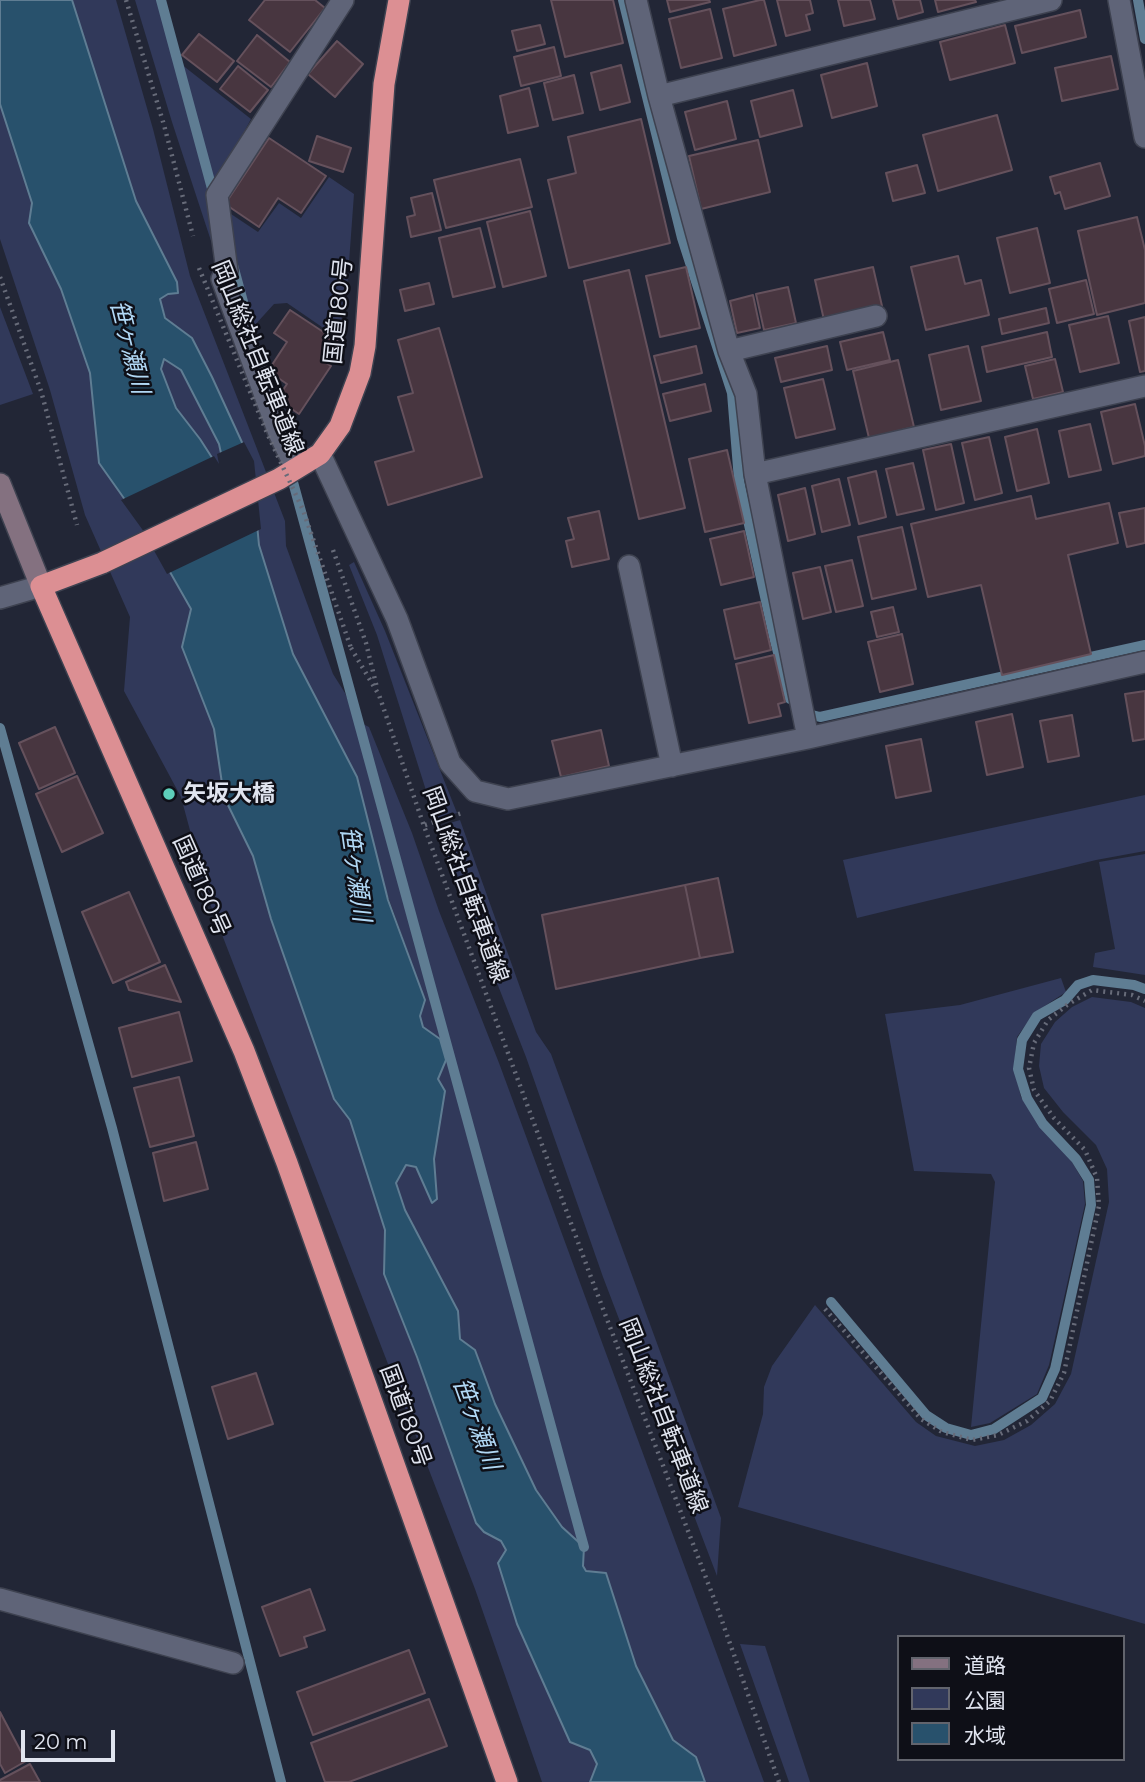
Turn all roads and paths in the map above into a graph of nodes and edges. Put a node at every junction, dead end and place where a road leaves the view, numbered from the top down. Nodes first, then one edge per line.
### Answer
1 (126, 0) edge
2 (342, 0) edge
3 (399, 0) edge
4 (636, 0) edge
5 (1051, 0) edge
6 (1119, 0) edge
7 (659, 96) junction
8 (1145, 136) edge
9 (196, 246) dead end
10 (198, 257) dead end
11 (0, 277) edge
12 (876, 316) dead end
13 (729, 351) junction
14 (1145, 386) edge
15 (320, 454) junction
16 (288, 473) junction
17 (755, 474) junction
18 (0, 484) edge
19 (78, 525) dead end
20 (330, 543) dead end
21 (629, 566) dead end
22 (41, 586) junction
23 (0, 598) edge
24 (1145, 662) edge
25 (379, 695) junction
26 (805, 723) junction
27 (672, 766) junction
28 (475, 792) junction
29 (424, 825) junction
30 (1145, 1001) edge
31 (825, 1308) dead end
32 (0, 1599) edge
33 (233, 1663) dead end
34 (507, 1782) edge
35 (779, 1782) edge

1 - 9 path, 岡山総社自転車道線
2 - 16 street
3 - 15 highway, 国道180号
4 - 7 street
5 - 7 street
6 - 8 street
7 - 13 street
10 - 25 path, 岡山総社自転車道線, bridge
11 - 19 path
12 - 13 street
13 - 17 street
14 - 17 street
15 - 16 highway, 国道180号
15 - 28 street
16 - 22 highway, 国道180号
17 - 26 street
18 - 22 street
20 - 25 path
21 - 27 street
22 - 23 street
22 - 34 highway, 国道180号
24 - 26 street
25 - 29 path, 岡山総社自転車道線
26 - 27 street
27 - 28 street
28 - 29 path
29 - 35 path, 岡山総社自転車道線
30 - 31 path
32 - 33 street

